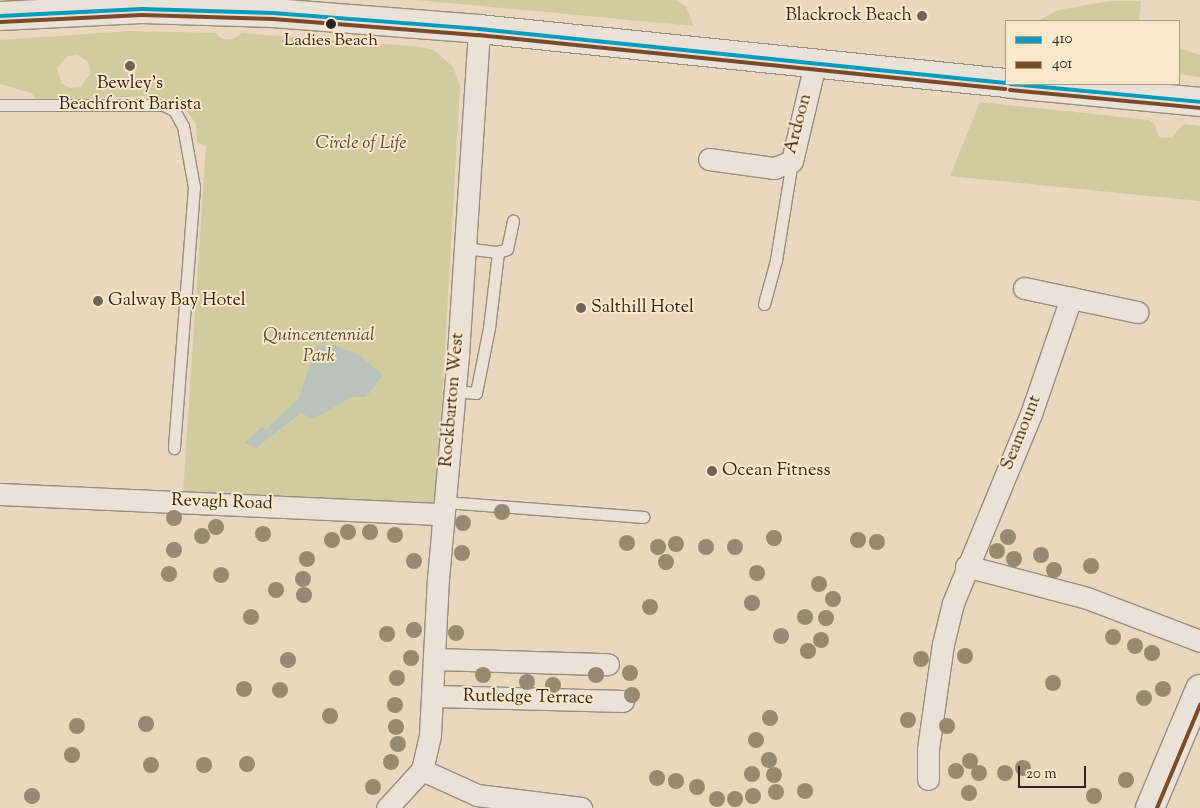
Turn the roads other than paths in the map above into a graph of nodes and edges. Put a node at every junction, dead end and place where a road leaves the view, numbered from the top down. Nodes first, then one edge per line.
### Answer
1 (0, 16) edge
2 (479, 28) junction
3 (815, 64) junction
4 (1005, 83) edge
5 (1022, 85) edge
6 (1200, 102) edge
7 (0, 106) edge
8 (709, 159) dead end
9 (792, 161) junction
10 (513, 221) dead end
11 (464, 248) junction
12 (498, 252) junction
13 (1024, 288) dead end
14 (1071, 298) junction
15 (764, 304) dead end
16 (1137, 312) dead end
17 (454, 392) junction
18 (174, 448) dead end
19 (0, 494) edge
20 (445, 508) junction
21 (643, 517) dead end
22 (966, 566) junction
23 (1200, 641) edge
24 (435, 659) junction
25 (608, 664) dead end
26 (1200, 689) edge
27 (434, 696) junction
28 (623, 701) dead end
29 (422, 770) junction
30 (928, 779) dead end
31 (526, 805) edge
32 (388, 808) edge
33 (580, 808) edge
34 (1150, 808) edge

1 - 2 main road
2 - 3 main road
2 - 11 street, Rockbarton West
3 - 4 main road
3 - 9 street, Ardoon
5 - 6 main road
7 - 18 lane
8 - 9 street, Ardoon
9 - 15 lane
10 - 12 lane
11 - 12 lane
11 - 17 street, Rockbarton West
12 - 17 lane
13 - 14 street
14 - 16 street
14 - 22 street, Seamount
17 - 20 street, Rockbarton West
19 - 20 street, Revagh Road
20 - 21 lane
20 - 24 street, Rockbarton West
22 - 23 street
22 - 30 street, Seamount
24 - 25 street
24 - 27 street, Rockbarton West
26 - 34 main road
27 - 28 street, Rutledge Terrace
27 - 29 street, Rockbarton West
29 - 31 street
29 - 32 street
31 - 33 street

